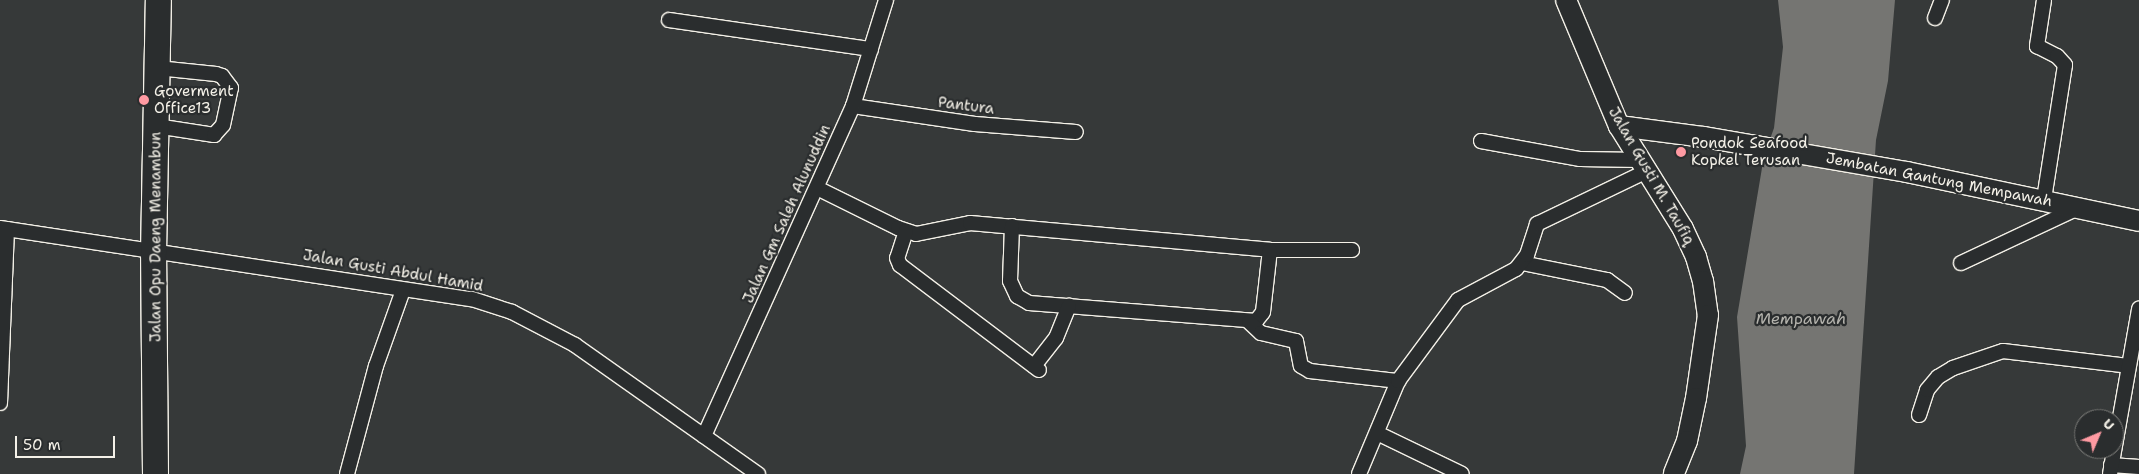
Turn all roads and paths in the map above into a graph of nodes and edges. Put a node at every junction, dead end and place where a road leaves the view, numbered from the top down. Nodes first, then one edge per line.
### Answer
1 (158, 0) edge
2 (886, 0) edge
3 (1566, 0) edge
4 (1942, 0) edge
5 (2044, 0) edge
6 (1934, 18) dead end
7 (669, 20) dead end
8 (871, 49) junction
9 (157, 68) junction
10 (853, 106) junction
11 (156, 126) junction
12 (1619, 126) junction
13 (1076, 132) dead end
14 (1481, 141) dead end
15 (1643, 165) junction
16 (817, 188) junction
17 (2044, 200) junction
18 (2081, 207) junction
19 (2139, 221) edge
20 (1012, 226) junction
21 (4, 228) edge
22 (906, 232) junction
23 (1270, 250) junction
24 (1352, 250) dead end
25 (153, 253) junction
26 (1522, 263) junction
27 (1961, 263) dead end
28 (402, 290) junction
29 (1625, 293) dead end
30 (1069, 306) junction
31 (2139, 310) edge
32 (1249, 322) junction
33 (2128, 366) junction
34 (1398, 381) junction
35 (0, 403) edge
36 (1919, 415) dead end
37 (1377, 433) junction
38 (704, 436) junction
39 (2139, 467) edge
40 (2111, 470) edge
41 (156, 474) edge
42 (348, 474) edge
43 (758, 474) edge
44 (1359, 474) edge
45 (1462, 474) edge
46 (1674, 474) edge

1 - 9 highway, Jalan Opu Daeng Menambun
2 - 8 street, Jalan Gm Saleh Alunuddin
3 - 12 street, Jalan Gusti M. Taufiq
4 - 6 street
5 - 17 street
7 - 8 street
8 - 10 street, Jalan Gm Saleh Alunuddin
9 - 11 highway, Jalan Opu Daeng Menambun
9 - 11 street
10 - 13 street, Pantura
10 - 16 street, Jalan Gm Saleh Alunuddin
11 - 25 highway, Jalan Opu Daeng Menambun
12 - 15 street, Jalan Gusti M. Taufiq
12 - 17 street, Jembatan Gantung Mempawah
14 - 15 street
15 - 26 street
15 - 46 street, Jalan Gusti M. Taufiq
16 - 22 street
16 - 38 street, Jalan Gm Saleh Alunuddin
17 - 18 street, Jembatan Gantung Mempawah
18 - 19 street, Jembatan Gantung Mempawah
18 - 27 street
20 - 22 street
20 - 23 street
20 - 30 street
21 - 25 street, Jalan Gusti Abdul Hamid
21 - 35 street
22 - 30 street
23 - 24 street
23 - 32 street
25 - 28 street, Jalan Gusti Abdul Hamid
25 - 41 highway, Jalan Opu Daeng Menambun
26 - 29 street
26 - 34 street
28 - 38 street, Jalan Gusti Abdul Hamid
28 - 42 street
30 - 32 street
31 - 33 street
32 - 34 street
33 - 36 street
33 - 40 street
34 - 37 street
37 - 44 street
37 - 45 street
38 - 43 street, Jalan Gusti Abdul Hamid
39 - 40 street

